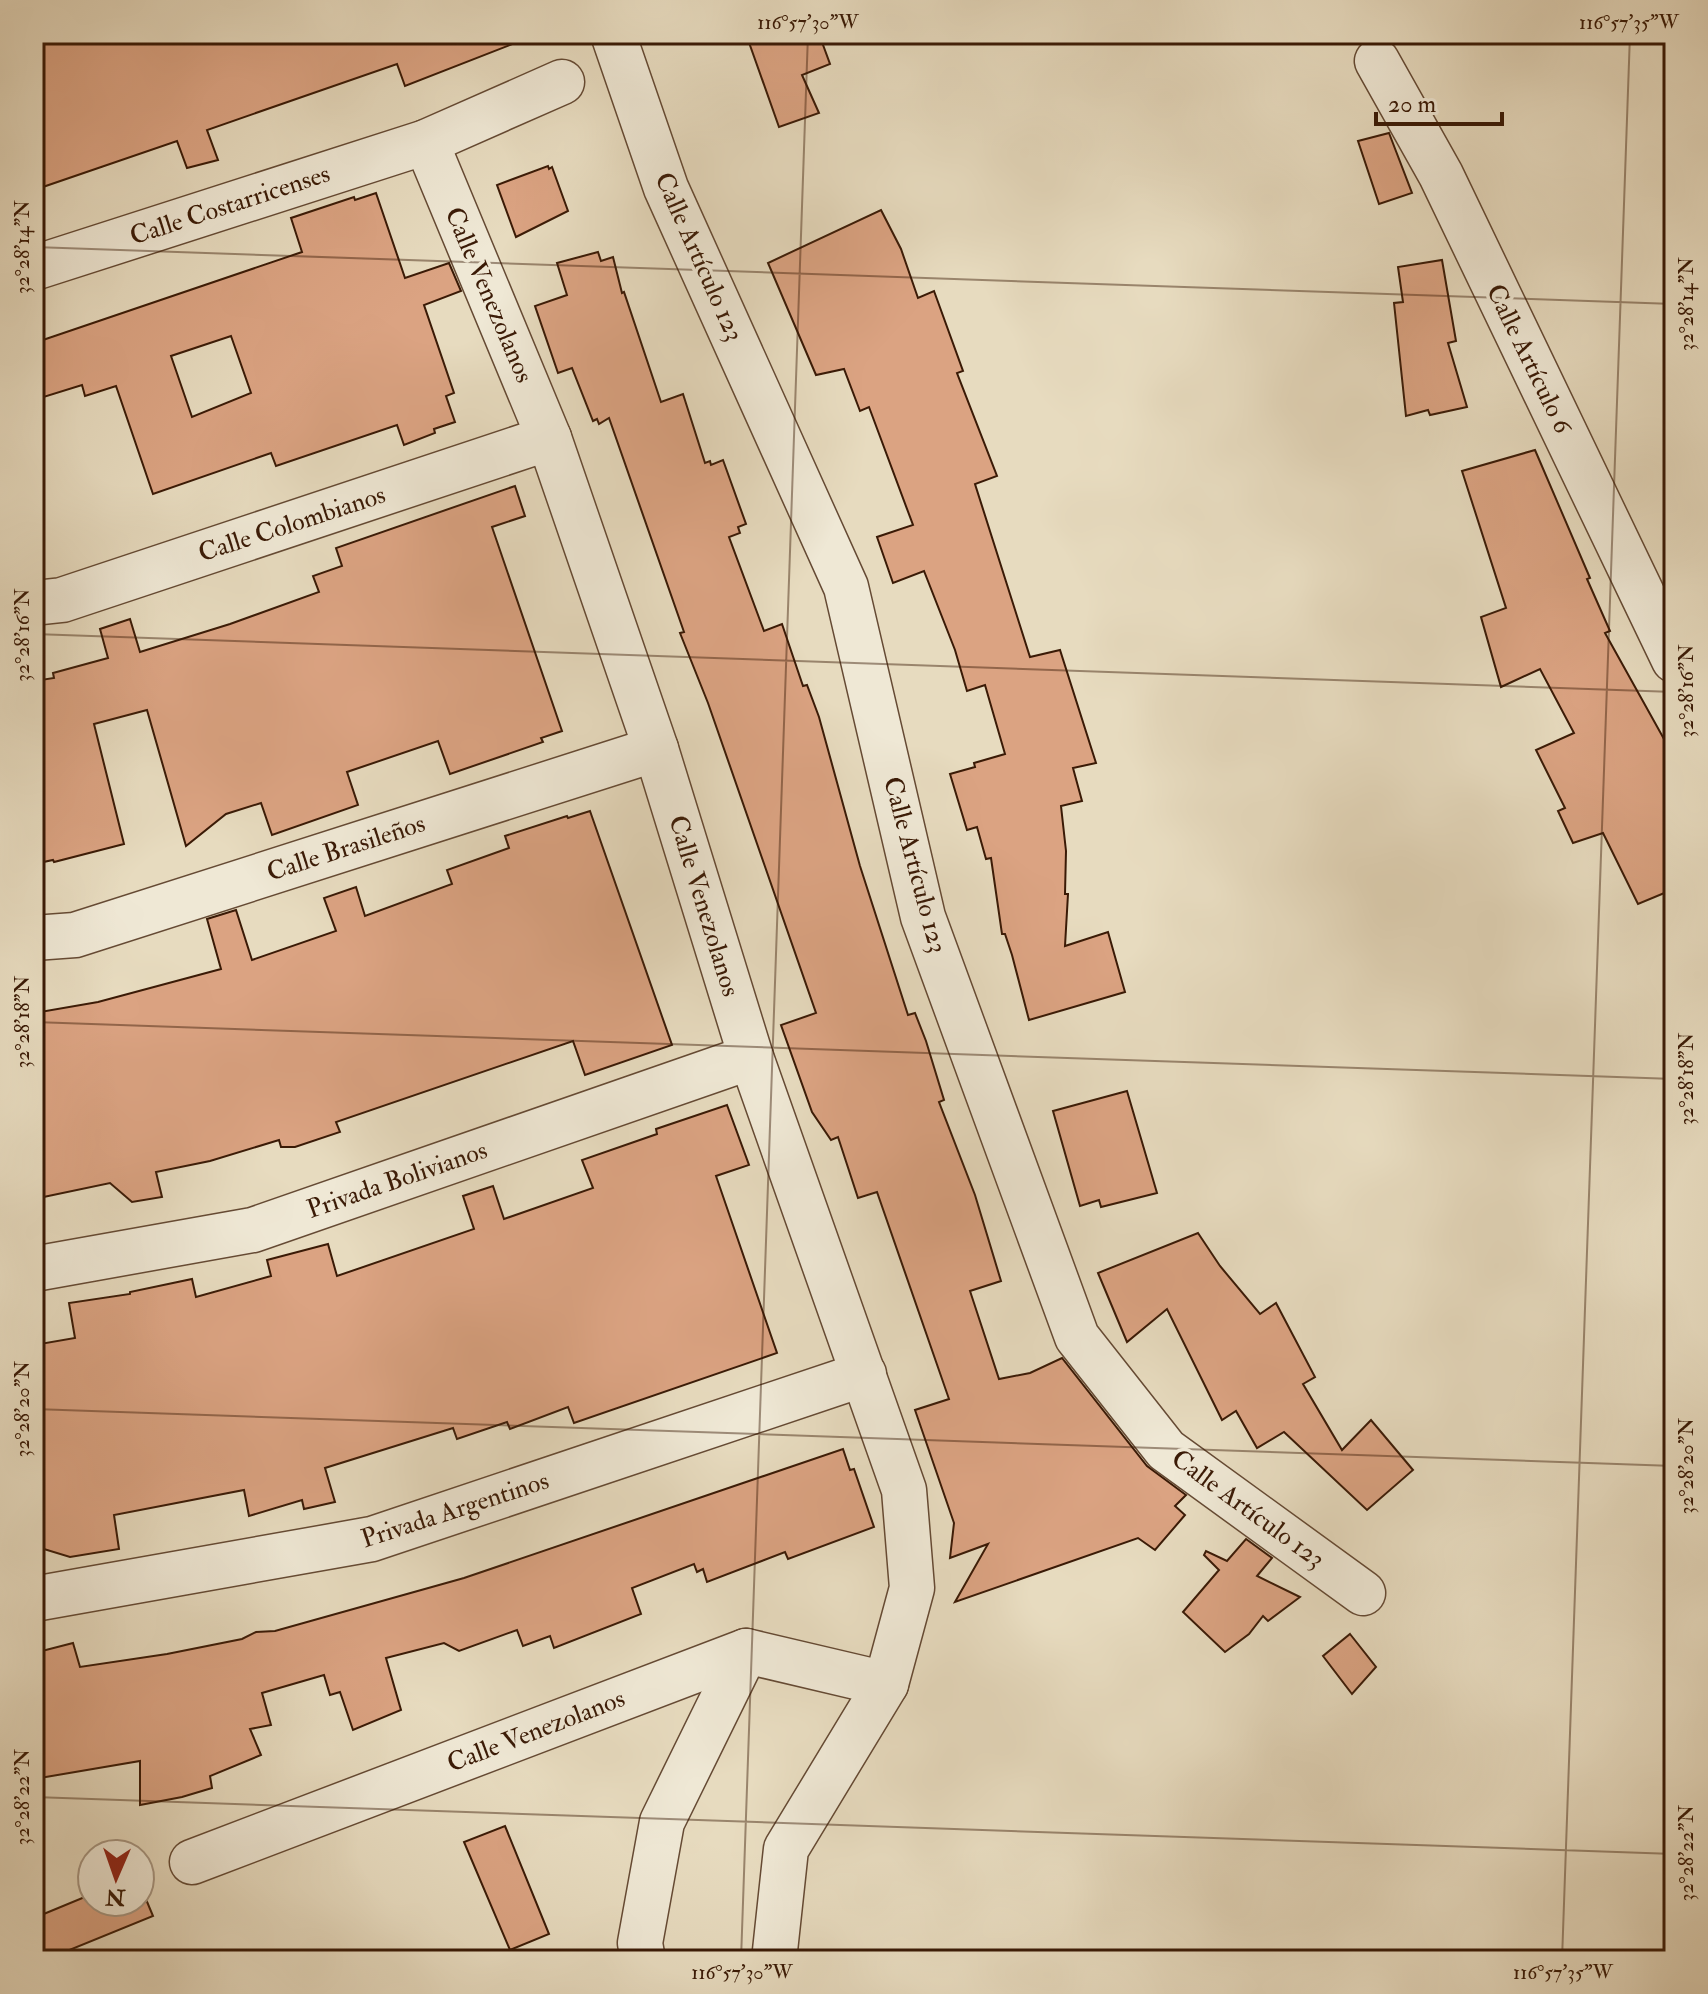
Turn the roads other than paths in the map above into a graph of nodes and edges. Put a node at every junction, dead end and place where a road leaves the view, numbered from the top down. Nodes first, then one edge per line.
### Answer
1 (613, 34) edge
2 (1377, 61) dead end
3 (562, 82) dead end
4 (426, 142) junction
5 (34, 268) edge
6 (549, 438) junction
7 (34, 603) edge
8 (1674, 660) edge
9 (656, 749) junction
10 (34, 938) edge
11 (751, 1057) junction
12 (34, 1269) edge
13 (864, 1374) junction
14 (1363, 1593) dead end
15 (34, 1599) edge
16 (746, 1651) junction
17 (886, 1684) junction
18 (192, 1862) dead end
19 (643, 1960) edge
20 (774, 1960) edge

1 - 14 street, Calle Artículo 123
2 - 8 street, Calle Artículo 6
3 - 4 street, Calle Costarricenses
4 - 5 street, Calle Costarricenses
4 - 6 street, Calle Venezolanos
6 - 7 street, Calle Colombianos
6 - 9 street, Calle Venezolanos
9 - 10 street, Calle Brasileños
9 - 11 street, Calle Venezolanos
11 - 12 street, Privada Bolivianos
11 - 13 street, Calle Venezolanos
13 - 15 street, Privada Argentinos
13 - 17 street, Calle Venezolanos
16 - 17 street
16 - 18 street, Calle Venezolanos
16 - 19 street
17 - 20 street, Calle Venezolanos

